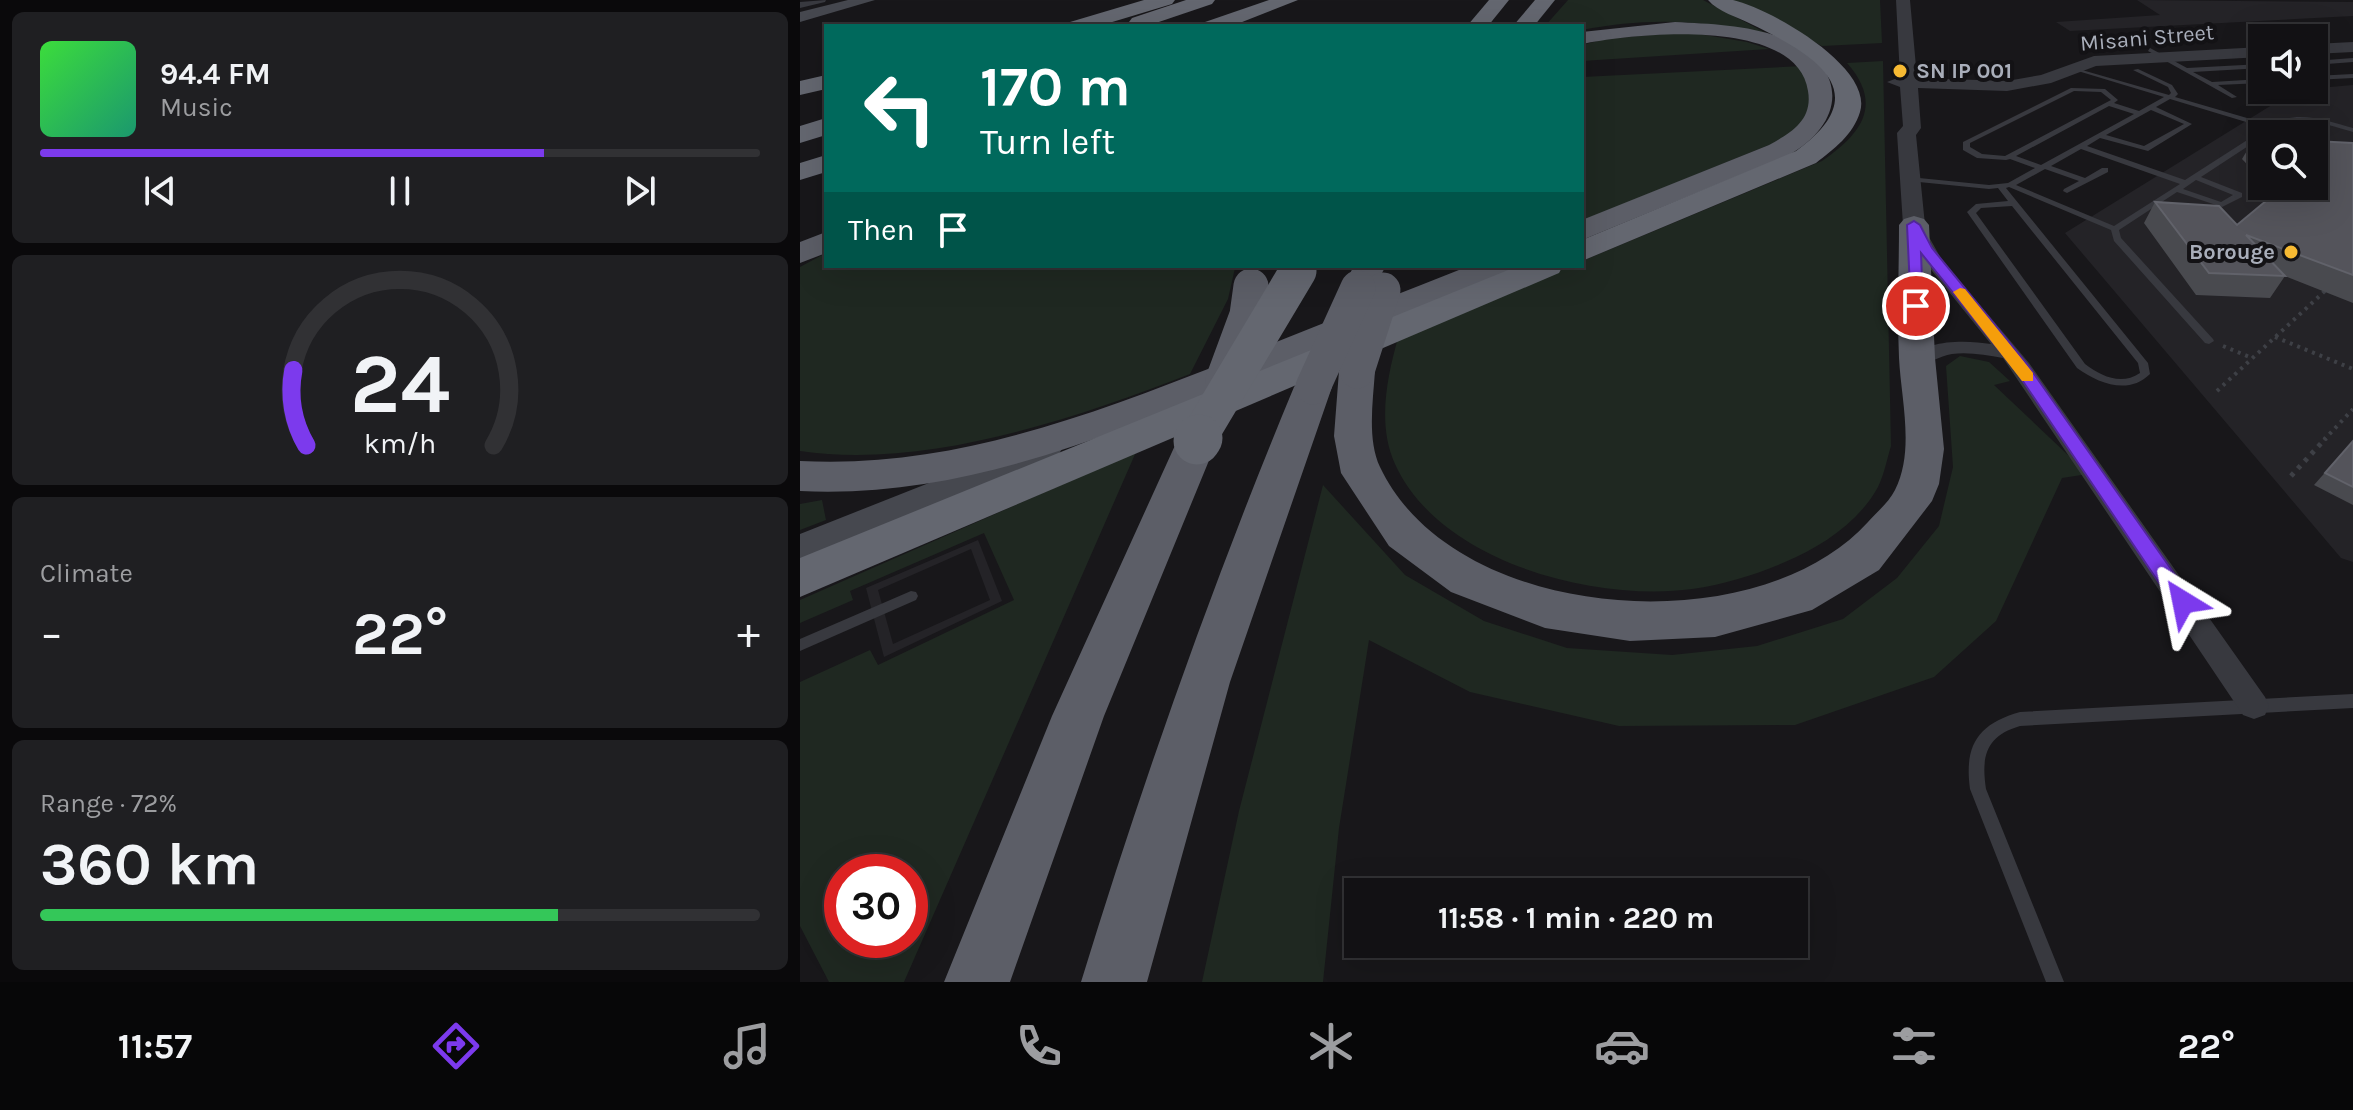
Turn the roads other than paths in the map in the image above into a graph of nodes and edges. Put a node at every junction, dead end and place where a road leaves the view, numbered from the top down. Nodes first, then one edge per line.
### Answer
1 (821, 0) edge
2 (845, 0) edge
3 (867, 0) edge
4 (1165, 0) edge
5 (1205, 0) edge
6 (1288, 0) edge
7 (1499, 0) edge
8 (1545, 0) edge
9 (1718, 0) edge
10 (1891, 0) edge
11 (1903, 0) edge
12 (800, 11) edge
13 (1898, 22) junction
14 (1084, 24) edge
15 (1131, 24) edge
16 (1218, 24) edge
17 (1479, 24) edge
18 (1525, 24) edge
19 (1584, 38) edge
20 (2353, 40) edge
21 (2328, 41) edge
22 (2248, 45) edge
23 (2353, 47) edge
24 (2328, 48) edge
25 (2248, 52) edge
26 (2156, 54) junction
27 (1816, 59) junction
28 (2353, 60) edge
29 (2328, 62) edge
30 (2070, 67) junction
31 (2248, 67) edge
32 (2213, 69) junction
33 (2136, 70) dead end
34 (2186, 70) junction
35 (1901, 72) junction
36 (2353, 76) edge
37 (2328, 77) edge
38 (824, 82) edge
39 (2248, 82) edge
40 (2238, 83) junction
41 (2210, 84) junction
42 (800, 88) edge
43 (2171, 97) junction
44 (2234, 97) dead end
45 (2111, 104) junction
46 (2151, 108) junction
47 (2141, 114) junction
48 (2248, 121) edge
49 (2328, 125) edge
50 (824, 127) edge
51 (2353, 130) edge
52 (800, 135) edge
53 (2101, 136) junction
54 (2248, 143) edge
55 (2081, 146) junction
56 (2010, 156) junction
57 (824, 164) edge
58 (2044, 167) junction
59 (2105, 170) dead end
60 (800, 172) edge
61 (2195, 177) junction
62 (1909, 179) junction
63 (2085, 181) junction
64 (2186, 183) junction
65 (2005, 186) junction
66 (2176, 189) junction
67 (2067, 191) dead end
68 (2014, 203) junction
69 (1914, 225) junction
70 (2115, 229) junction
71 (1584, 230) edge
72 (824, 242) edge
73 (1584, 250) edge
74 (800, 254) edge
75 (1300, 268) edge
76 (1491, 268) edge
77 (1542, 268) edge
78 (1252, 276) edge
79 (1375, 278) edge
80 (2209, 341) road end
81 (2012, 354) junction
82 (1917, 360) junction
83 (1335, 379) junction
84 (1179, 393) junction
85 (1197, 441) junction
86 (800, 476) edge
87 (800, 550) edge
88 (800, 578) edge
89 (911, 596) dead end
90 (800, 645) edge
91 (2353, 701) edge
92 (2254, 706) junction
93 (977, 982) edge
94 (1114, 982) edge
95 (2055, 982) edge

1 - 12 street
2 - 12 main road
3 - 12 main road
4 - 14 highway
5 - 15 highway
6 - 16 highway
7 - 17 highway
8 - 18 highway
9 - 27 highway
10 - 13 street
11 - 13 street
13 - 35 street
19 - 27 highway
20 - 21 street
22 - 26 street, Misani Street
23 - 24 street
25 - 26 street, Misani Street
26 - 30 street, Misani Street
26 - 34 lane
26 - 35 street, Misani Street
27 - 71 highway
27 - 73 highway
28 - 29 lane
30 - 35 street, Misani Street
30 - 43 lane
31 - 32 lane
32 - 34 lane
32 - 40 lane
33 - 43 lane
34 - 41 lane
35 - 62 street
36 - 37 lane
38 - 42 highway
39 - 40 lane
40 - 41 lane
41 - 44 lane
43 - 46 lane
43 - 48 lane
45 - 47 lane
45 - 56 lane
45 - 56 lane
46 - 47 lane
46 - 53 lane
47 - 53 lane
49 - 51 lane
50 - 52 highway
53 - 55 lane
54 - 61 lane
55 - 58 lane
55 - 64 lane
56 - 58 lane
57 - 60 highway
58 - 63 lane
58 - 65 lane
59 - 63 lane
61 - 64 lane
61 - 66 lane
62 - 65 lane
62 - 69 street
63 - 67 lane
64 - 66 lane
65 - 68 lane
65 - 70 lane
66 - 70 lane
68 - 68 lane
69 - 81 street
69 - 82 highway
70 - 80 lane
72 - 74 highway
75 - 85 highway, bridge
76 - 84 highway
77 - 88 highway
78 - 85 highway, bridge
79 - 83 highway, bridge
79 - 83 highway, bridge
81 - 82 street
81 - 92 street
82 - 83 highway
83 - 94 highway
84 - 86 highway
84 - 87 main road
85 - 93 highway
89 - 90 lane
91 - 92 lane
92 - 95 lane

